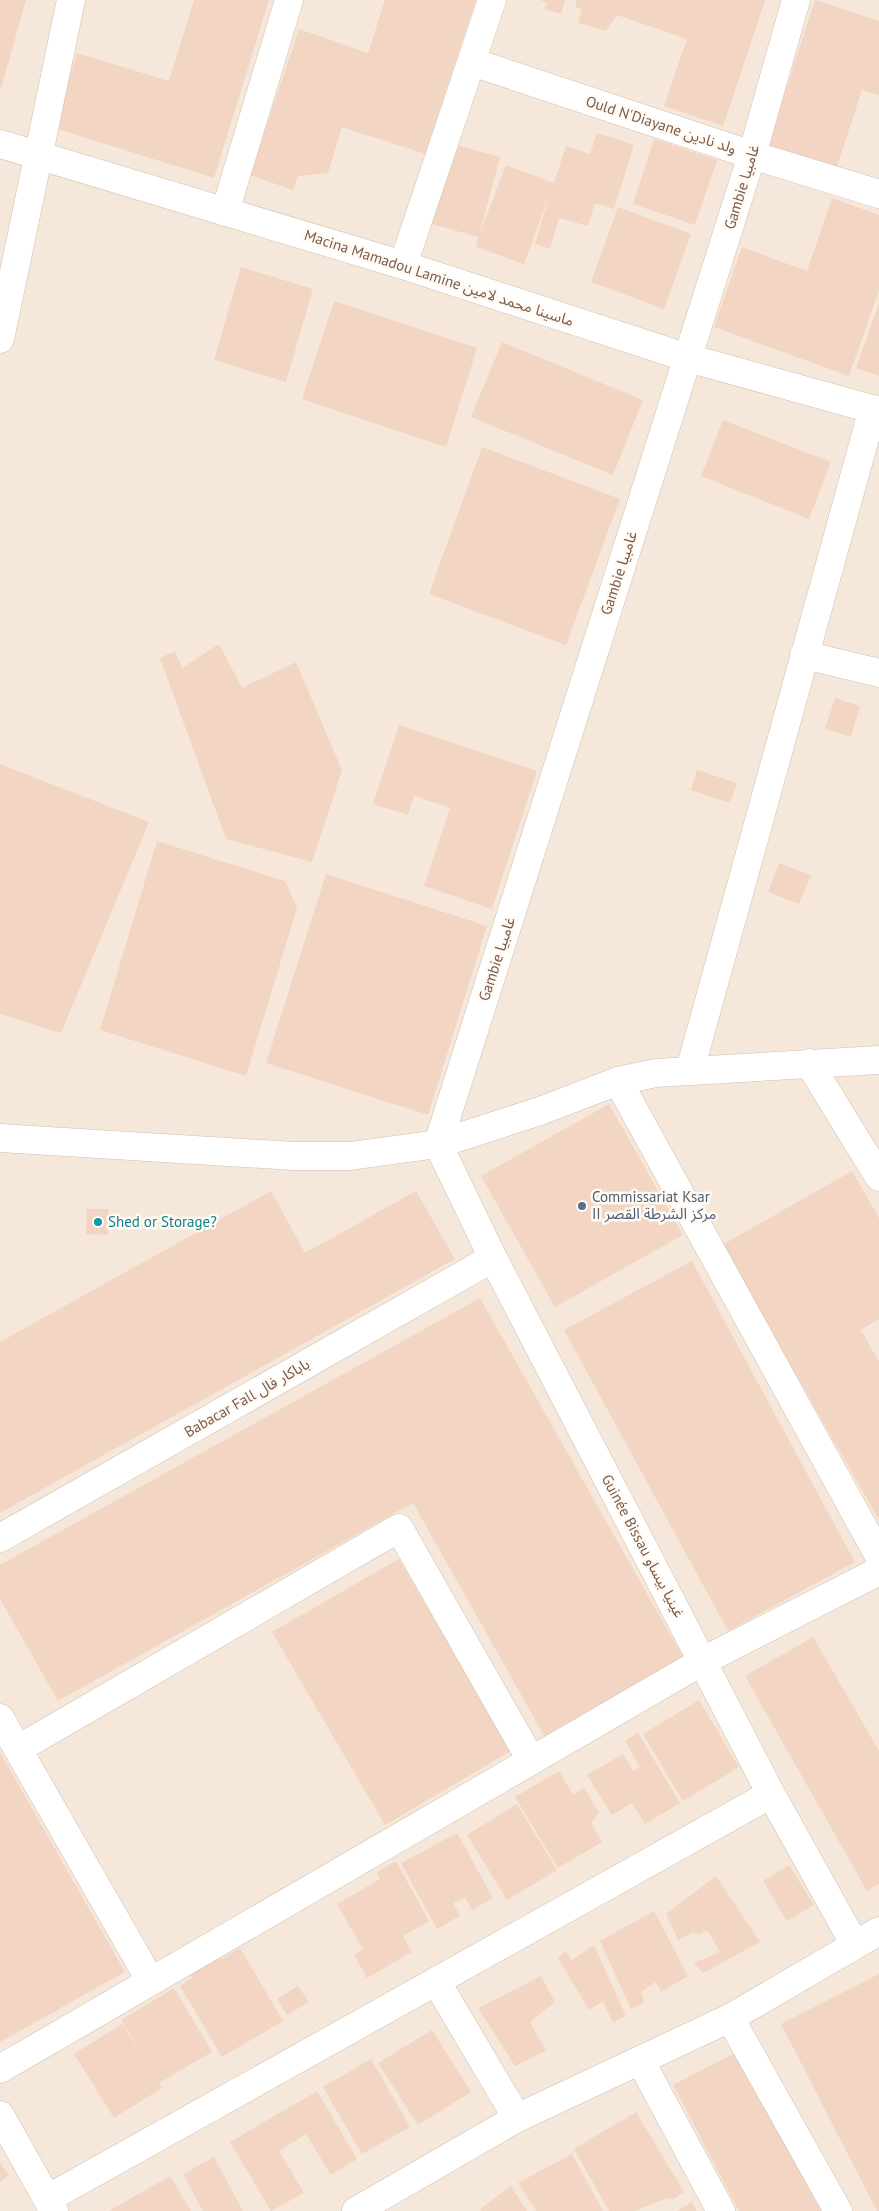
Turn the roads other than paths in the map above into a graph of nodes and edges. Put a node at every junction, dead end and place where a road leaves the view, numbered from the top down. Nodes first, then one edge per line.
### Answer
1 (71, 0) edge
2 (290, 0) edge
3 (492, 0) edge
4 (796, 0) edge
5 (472, 62) junction
6 (0, 144) edge
7 (37, 155) junction
8 (752, 155) junction
9 (879, 194) edge
10 (225, 212) junction
11 (403, 265) junction
12 (0, 339) edge
13 (688, 358) junction
14 (876, 410) edge
15 (804, 655) junction
16 (879, 673) edge
17 (879, 1060) edge
18 (809, 1063) junction
19 (690, 1070) junction
20 (618, 1081) junction
21 (0, 1138) edge
22 (438, 1144) junction
23 (879, 1177) edge
24 (493, 1258) junction
25 (0, 1538) edge
26 (879, 1556) edge
27 (879, 1571) edge
28 (703, 1661) junction
29 (0, 1718) edge
30 (18, 1749) junction
31 (531, 1760) junction
32 (771, 1794) junction
33 (879, 1931) edge
34 (855, 1945) junction
35 (150, 1980) junction
36 (436, 1981) junction
37 (730, 2018) junction
38 (640, 2060) junction
39 (0, 2068) edge
40 (0, 2115) edge
41 (517, 2118) junction
42 (51, 2205) edge
43 (356, 2211) edge
44 (721, 2211) edge
45 (838, 2211) edge

1 - 7 street
2 - 10 street
3 - 5 street
4 - 8 street, Gambie غامبيا
5 - 8 street, Ould N'Diayane ولد نادين
5 - 11 street
6 - 7 street, Macina Mamadou Lamine ماسينا محمد لامين
7 - 10 street, Macina Mamadou Lamine ماسينا محمد لامين
7 - 12 street
8 - 9 street, Ould N'Diayane ولد نادين
8 - 13 street, Gambie غامبيا
10 - 11 street, Macina Mamadou Lamine ماسينا محمد لامين
11 - 13 street, Macina Mamadou Lamine ماسينا محمد لامين
13 - 14 street, Macina Mamadou Lamine ماسينا محمد لامين
13 - 22 street, Gambie غامبيا
14 - 15 street
15 - 16 street
15 - 19 street
17 - 18 street
18 - 19 street
18 - 23 street
19 - 20 street
20 - 22 street
20 - 26 street
21 - 22 street
22 - 24 street, Guinée Bissau غينيا بيساو
24 - 25 street, Babacar Fall باباكار فال
24 - 28 street, Guinée Bissau غينيا بيساو
27 - 28 street
28 - 31 street
28 - 32 street, Guinée Bissau غينيا بيساو
29 - 30 street
30 - 31 street
30 - 35 street
31 - 35 street
32 - 34 street, Guinée Bissau غينيا بيساو
32 - 36 street
33 - 34 street
34 - 37 street
35 - 39 street
36 - 41 street
36 - 42 street
37 - 38 street
37 - 45 street
38 - 41 street
38 - 44 street
40 - 42 street
41 - 43 street

